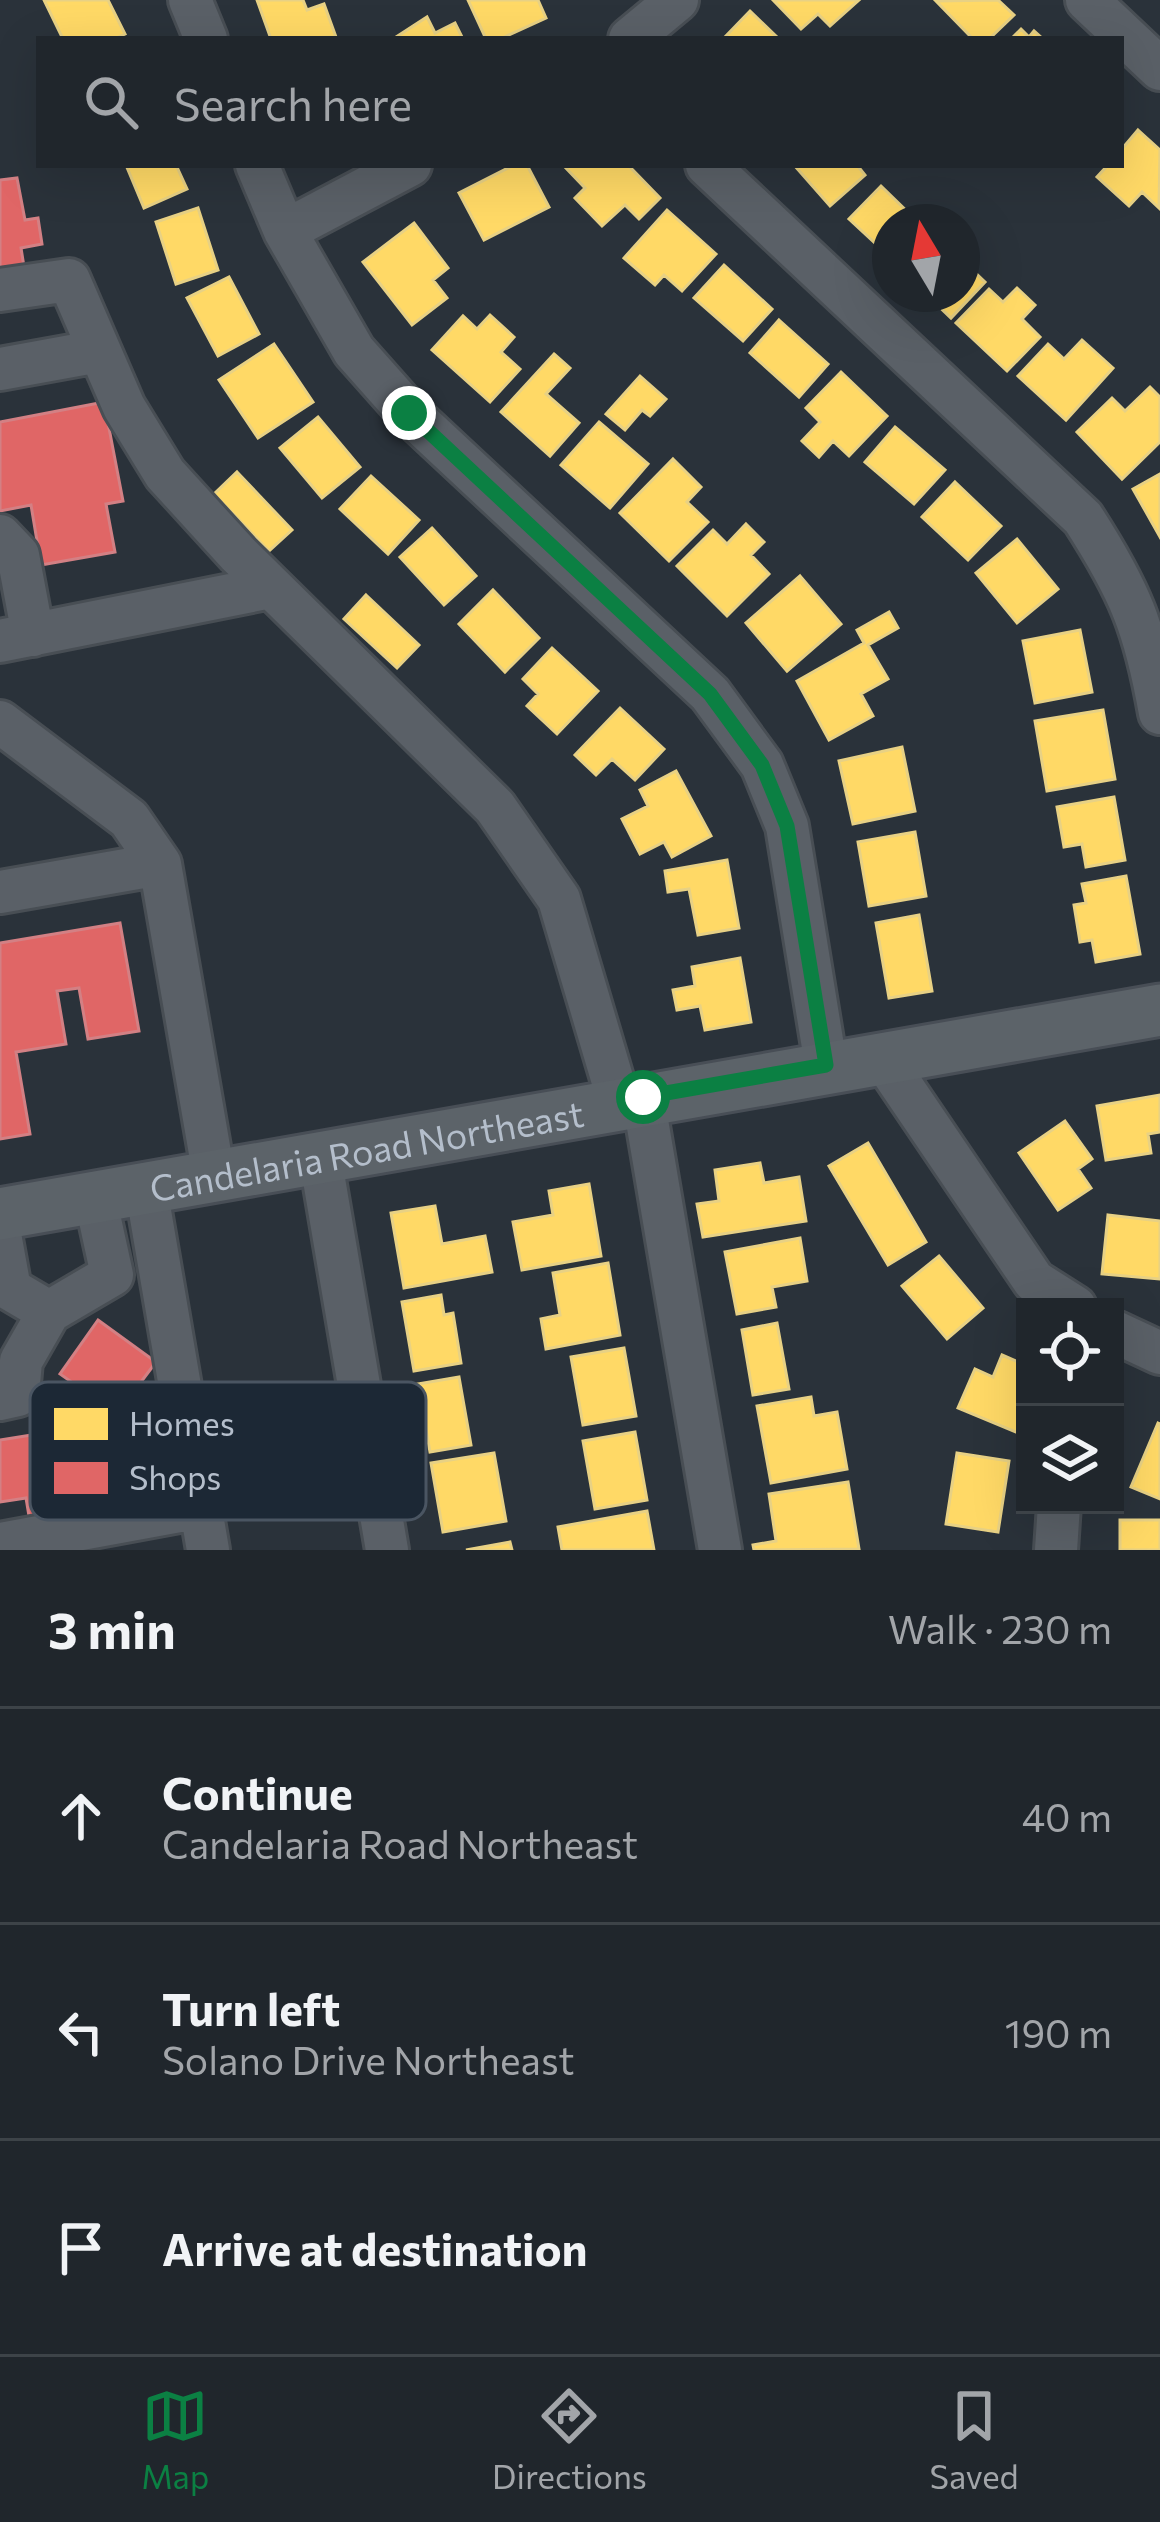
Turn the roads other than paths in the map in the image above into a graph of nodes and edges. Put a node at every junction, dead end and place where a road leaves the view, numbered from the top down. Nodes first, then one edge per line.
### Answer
1 (190, 0) edge
2 (677, 0) edge
3 (1088, 0) edge
4 (205, 36) edge
5 (634, 36) edge
6 (1160, 69) edge
7 (258, 168) edge
8 (404, 168) edge
9 (710, 168) edge
10 (284, 231) junction
11 (0, 290) edge
12 (99, 350) junction
13 (0, 369) edge
14 (0, 536) edge
15 (271, 587) junction
16 (17, 638) edge
17 (1160, 713) edge
18 (0, 722) edge
19 (160, 864) junction
20 (0, 892) edge
21 (1160, 1010) edge
22 (882, 1057) junction
23 (826, 1065) junction
24 (631, 1100) junction
25 (320, 1156) junction
26 (214, 1176) junction
27 (146, 1188) junction
28 (95, 1197) junction
29 (0, 1214) edge
30 (0, 1234) edge
31 (112, 1275) junction
32 (164, 1288) junction
33 (1061, 1298) edge
34 (49, 1312) junction
35 (180, 1382) edge
36 (358, 1382) edge
37 (0, 1399) edge
38 (1059, 1514) edge
39 (130, 1520) edge
40 (203, 1520) edge
41 (382, 1520) edge
42 (0, 1544) edge
43 (208, 1550) edge
44 (387, 1550) edge
45 (720, 1550) edge
46 (1056, 1550) edge

1 - 4 street
2 - 5 street
3 - 6 street
7 - 10 street
8 - 10 street
9 - 17 street
10 - 23 street
11 - 12 street
12 - 13 street
12 - 15 street
14 - 16 street
15 - 16 street
15 - 24 street
18 - 19 street
19 - 20 street
19 - 26 street
21 - 22 main road, Candelaria Road Northeast
22 - 23 main road, Candelaria Road Northeast
22 - 33 street
23 - 24 main road, Candelaria Road Northeast
24 - 25 main road, Candelaria Road Northeast
24 - 45 street
25 - 26 main road, Candelaria Road Northeast
25 - 36 street
26 - 27 main road, Candelaria Road Northeast
27 - 28 main road, Candelaria Road Northeast
27 - 32 street
28 - 29 main road, Candelaria Road Northeast
28 - 31 street
30 - 34 street
31 - 32 street
31 - 34 street
32 - 35 street
34 - 37 street
38 - 46 street
39 - 42 street
40 - 43 street
41 - 44 street

